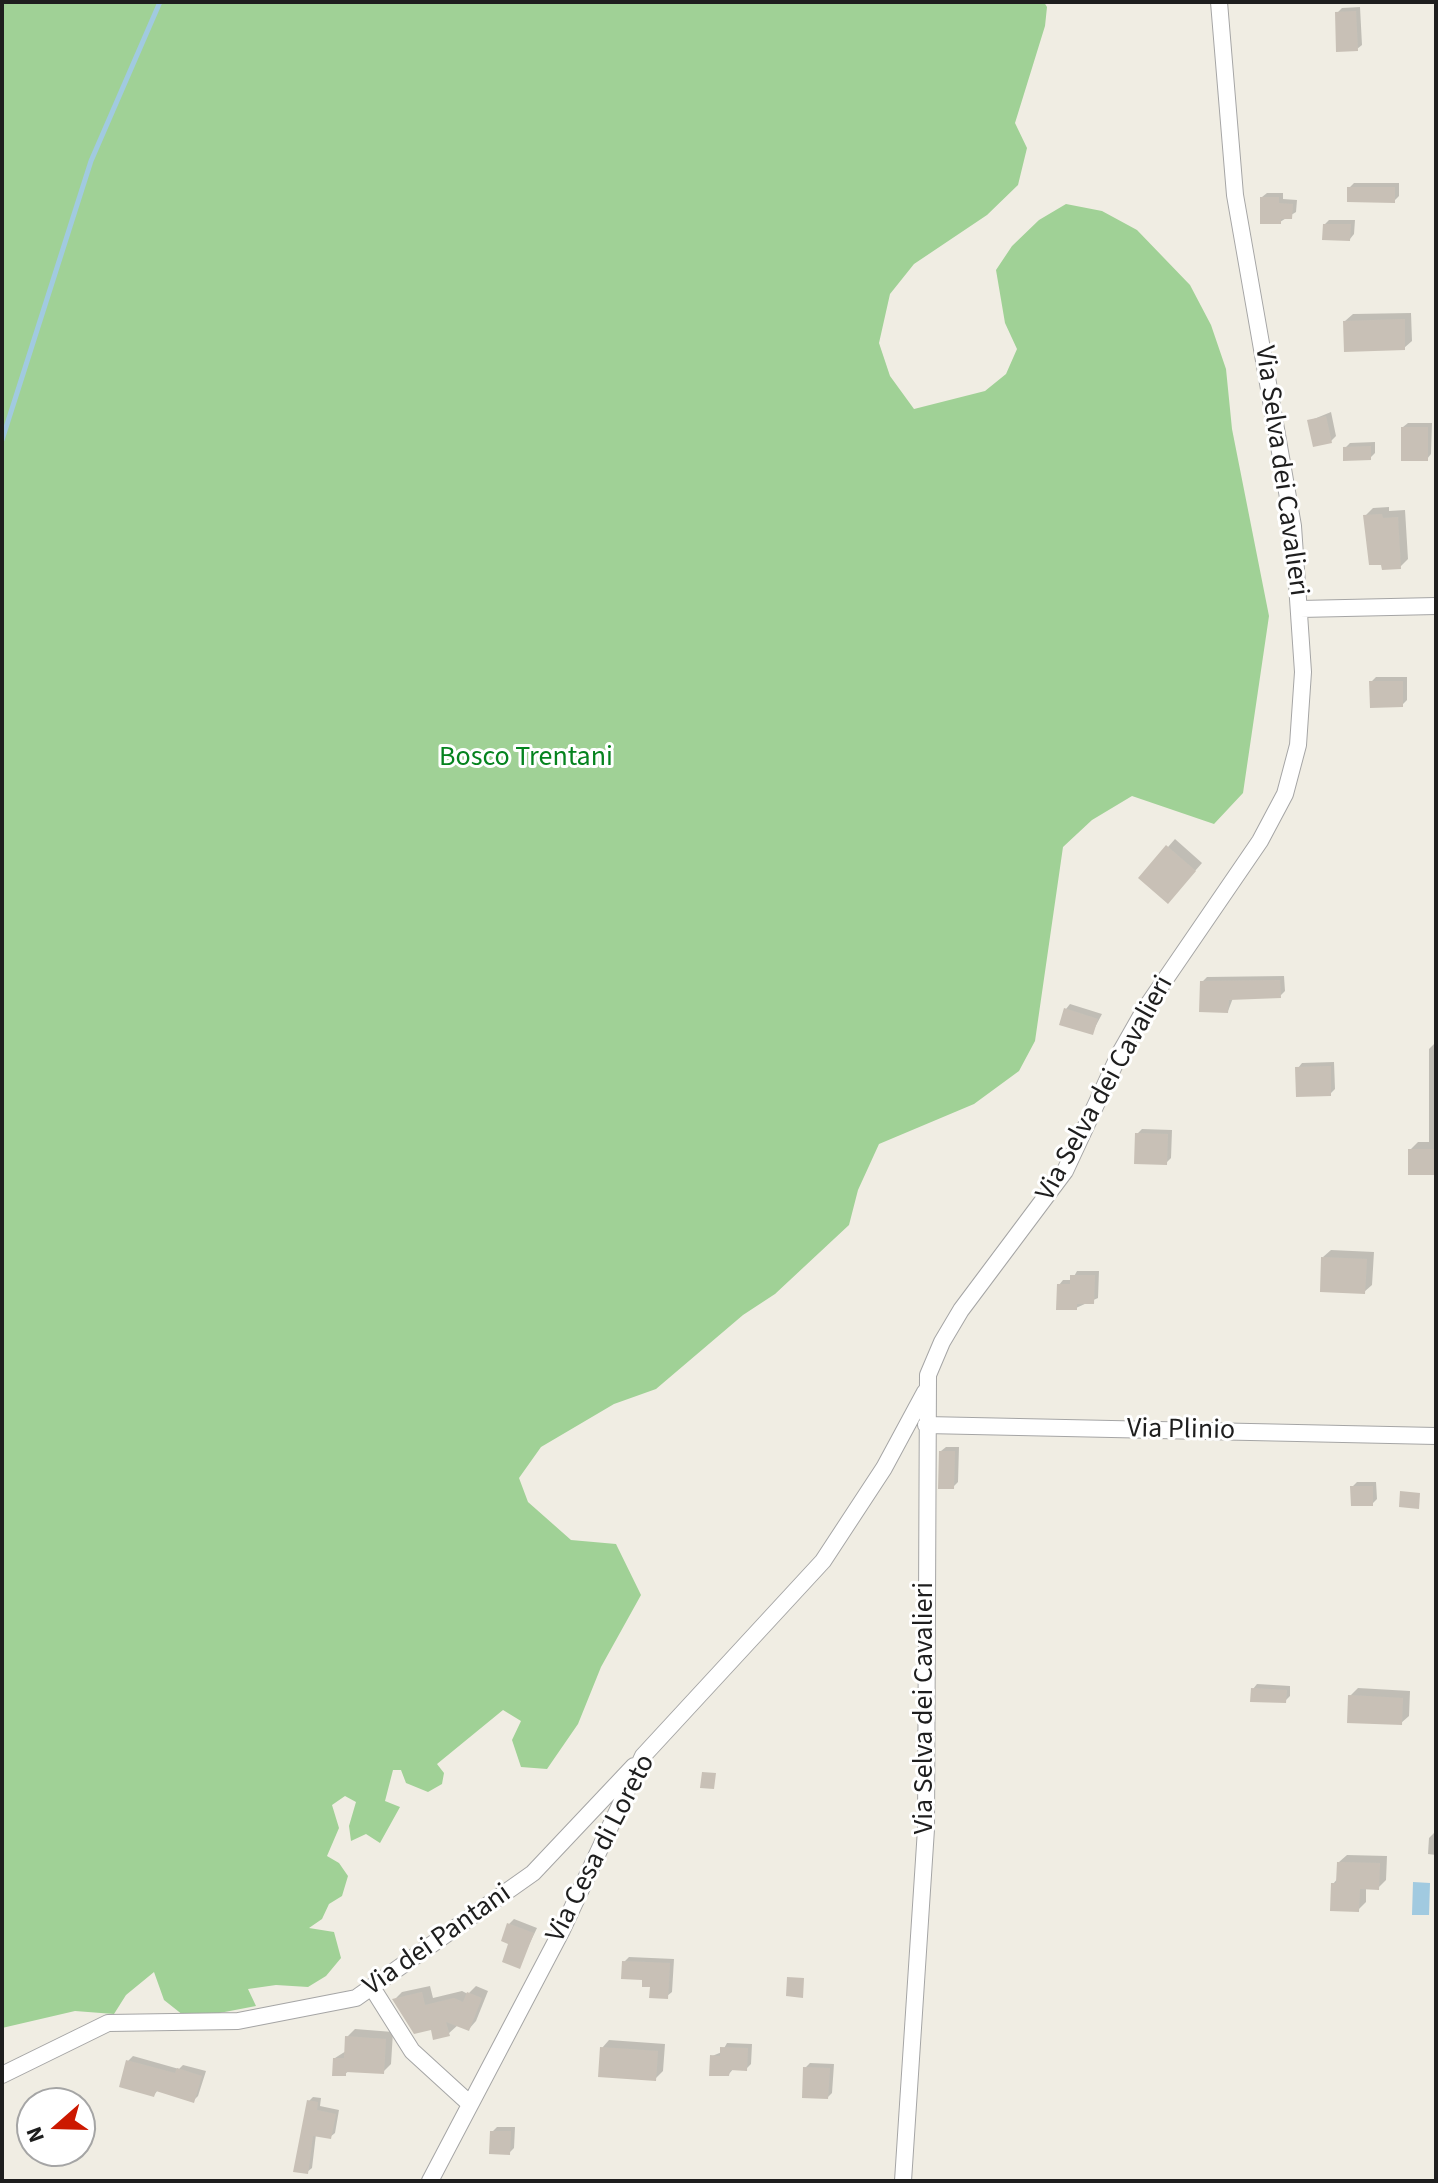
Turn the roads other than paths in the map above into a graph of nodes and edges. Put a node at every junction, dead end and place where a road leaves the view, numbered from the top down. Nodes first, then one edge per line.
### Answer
1 (1219, 2) edge
2 (1436, 606) edge
3 (1300, 609) junction
4 (926, 1390) junction
5 (926, 1425) junction
6 (1436, 1436) edge
7 (643, 1756) junction
8 (373, 1989) junction
9 (2, 2075) edge
10 (470, 2104) junction
11 (430, 2181) edge
12 (903, 2181) edge

1 - 3 street, Via Selva dei Cavalieri
2 - 3 street
3 - 4 street, Via Selva dei Cavalieri
4 - 5 street, Via Selva dei Cavalieri
4 - 7 street, Via Cesa di Loreto
5 - 6 street, Via Plinio
5 - 12 street, Via Selva dei Cavalieri
7 - 8 street, Via dei Pantani
7 - 10 street, Via Cesa di Loreto
8 - 9 street, Via dei Pantani
8 - 10 street
10 - 11 street, Via Cesa di Loreto

